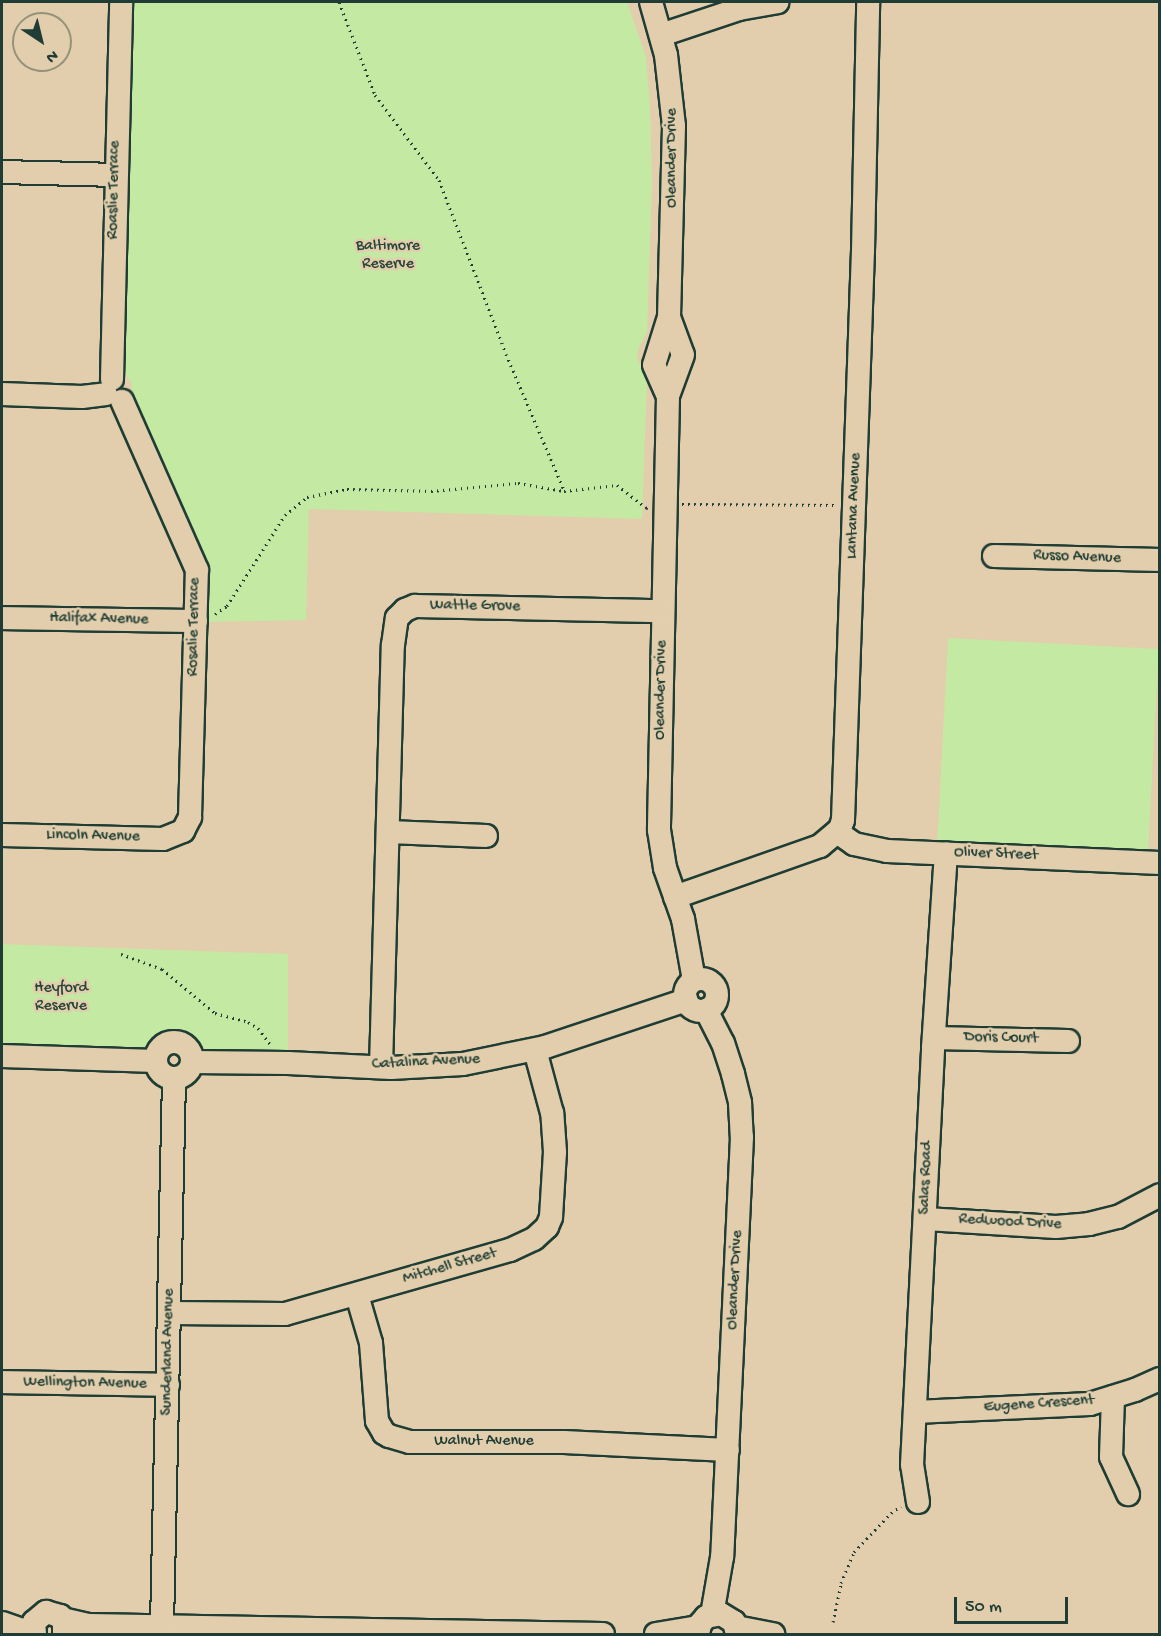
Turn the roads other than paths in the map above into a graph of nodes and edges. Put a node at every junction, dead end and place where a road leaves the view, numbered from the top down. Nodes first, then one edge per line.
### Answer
1 (120, 2) edge
2 (651, 2) edge
3 (777, 2) edge
4 (868, 2) edge
5 (662, 35) junction
6 (2, 172) edge
7 (115, 175) junction
8 (113, 391) junction
9 (2, 394) edge
10 (994, 556) dead end
11 (1160, 560) edge
12 (663, 611) junction
13 (2, 618) edge
14 (196, 621) junction
15 (183, 831) joint
16 (389, 832) junction
17 (837, 832) junction
18 (2, 836) edge
19 (486, 836) dead end
20 (946, 853) junction
21 (1160, 863) edge
22 (675, 897) junction
23 (695, 997) junction
24 (934, 1038) junction
25 (1068, 1041) dead end
26 (535, 1050) junction
27 (2, 1056) edge
28 (156, 1061) junction
29 (192, 1062) junction
30 (381, 1067) junction
31 (174, 1078) junction
32 (1160, 1195) edge
33 (926, 1219) junction
34 (357, 1295) junction
35 (170, 1313) junction
36 (1160, 1380) edge
37 (2, 1382) edge
38 (168, 1385) junction
39 (1113, 1397) junction
40 (915, 1412) junction
41 (728, 1450) junction
42 (1128, 1494) dead end
43 (910, 1504) road end
44 (3, 1623) edge
45 (162, 1625) junction
46 (718, 1626) edge
47 (35, 1629) edge
48 (63, 1629) edge
49 (603, 1635) edge
50 (656, 1635) edge
51 (773, 1635) edge

1 - 7 street, Roaslie Terrace
2 - 5 street, Oleander Drive
3 - 5 street
4 - 17 street, Lantana Avenue
5 - 12 street, Oleander Drive
6 - 7 street
7 - 8 street, Roaslie Terrace
8 - 9 street
8 - 14 street, Rosalie Terrace
10 - 11 street, Russo Avenue
12 - 16 street, Wattle Grove
12 - 22 street, Oleander Drive
13 - 14 street, Halifax Avenue
14 - 15 street, Rosalie Terrace
15 - 18 street, Lincoln Avenue
16 - 19 street
16 - 30 street, Wattle Grove
17 - 20 street, Oliver Street
17 - 22 street
20 - 21 street, Oliver Street
20 - 24 street, Salas Road
22 - 23 street, Oleander Drive
23 - 26 street, Catalina Avenue
23 - 41 street, Oleander Drive
24 - 25 street, Doris Court
24 - 33 street, Salas Road
26 - 30 street, Catalina Avenue
26 - 34 street, Mitchell Street
27 - 28 street
28 - 29 street
28 - 31 street
29 - 30 street, Catalina Avenue
29 - 31 street
31 - 35 street, Sunderland Avenue
32 - 33 street, Redwood Drive
33 - 40 street, Salas Road
34 - 35 street, Mitchell Street
34 - 41 street, Walnut Avenue
35 - 38 street, Sunderland Avenue
36 - 39 street, Eugene Crescent
37 - 38 street, Wellington Avenue
38 - 45 street, Sunderland Avenue
39 - 40 street, Eugene Crescent
39 - 42 street
40 - 43 street, Salas Road
41 - 46 street, Oleander Drive
44 - 47 street
45 - 48 street
45 - 49 street
46 - 50 street
46 - 51 street
47 - 48 street

